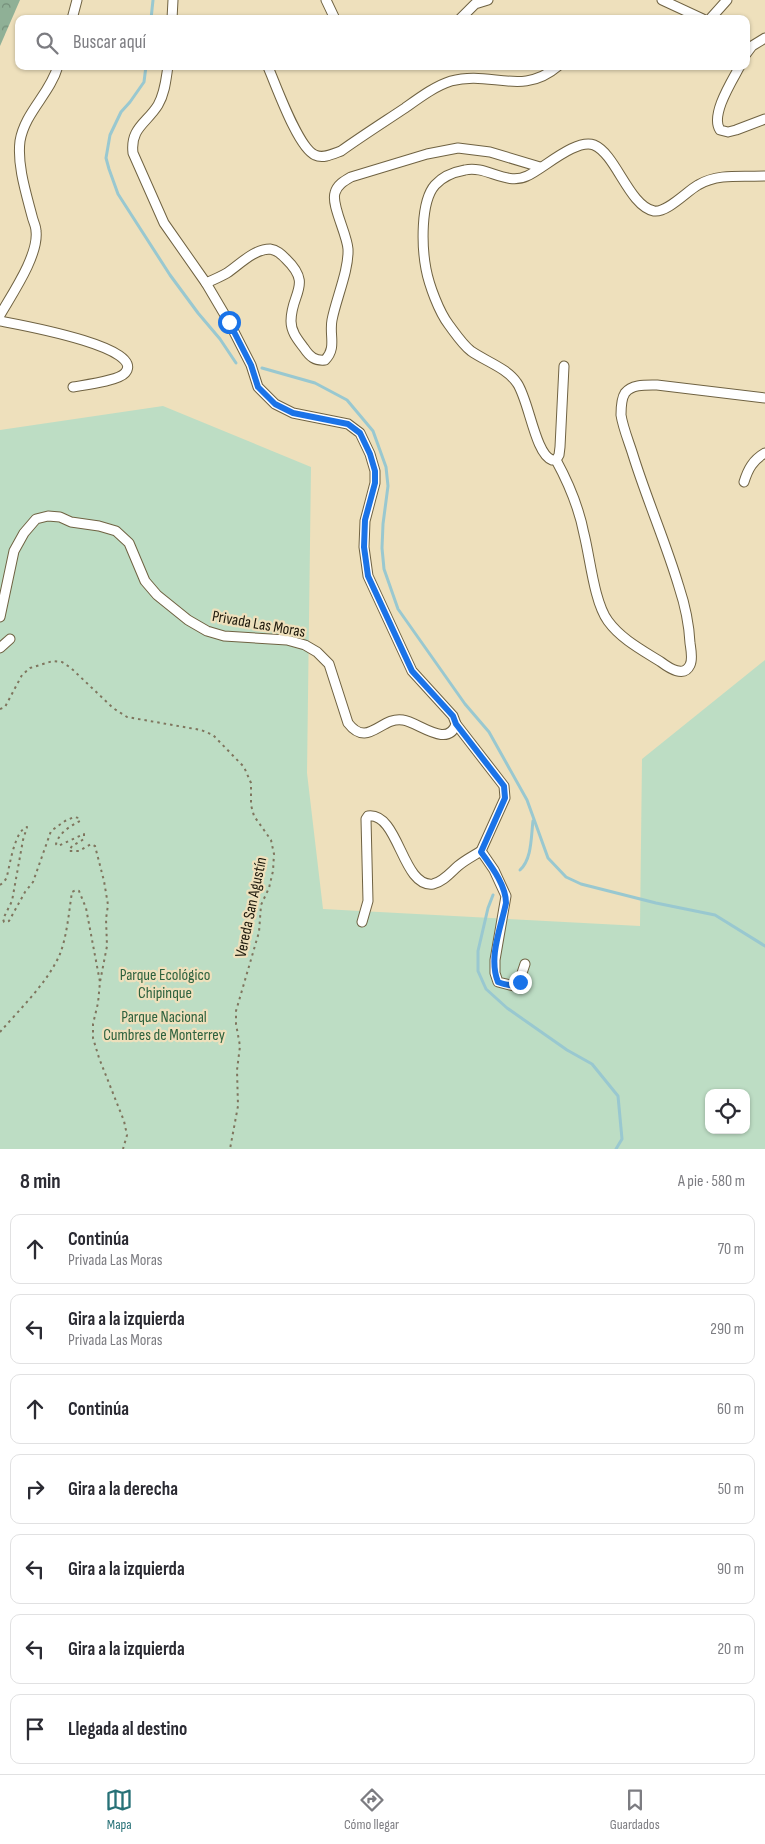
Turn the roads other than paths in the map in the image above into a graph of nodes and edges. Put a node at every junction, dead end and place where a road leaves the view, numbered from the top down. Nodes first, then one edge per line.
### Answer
1 (77, 0) edge
2 (173, 0) edge
3 (326, 0) edge
4 (488, 0) edge
5 (662, 0) edge
6 (727, 0) edge
7 (674, 2) edge
8 (73, 15) edge
9 (172, 15) edge
10 (334, 15) edge
11 (464, 15) edge
12 (696, 15) edge
13 (714, 15) edge
14 (765, 38) edge
15 (750, 49) edge
16 (57, 70) edge
17 (167, 70) edge
18 (269, 70) edge
19 (553, 70) edge
20 (738, 70) edge
21 (765, 120) edge
22 (540, 167) junction
23 (765, 176) edge
24 (206, 283) junction
25 (0, 314) edge
26 (0, 321) edge
27 (564, 366) dead end
28 (73, 387) dead end
29 (765, 398) edge
30 (765, 453) edge
31 (556, 460) junction
32 (744, 482) dead end
33 (0, 617) edge
34 (10, 639) dead end
35 (0, 648) edge
36 (456, 724) junction
37 (481, 852) junction
38 (362, 922) dead end
39 (525, 964) dead end

1 - 8 street
2 - 9 street
3 - 10 street
4 - 11 street
5 - 7 street
6 - 13 street
7 - 12 street
14 - 15 street
16 - 25 street
17 - 24 street
18 - 19 street
20 - 21 street
22 - 23 street
22 - 24 street
22 - 31 street
24 - 36 street
26 - 28 street
27 - 31 street
29 - 31 street
30 - 32 street
33 - 36 street, Privada Las Moras
34 - 35 street
36 - 37 street
37 - 38 street
37 - 39 street

